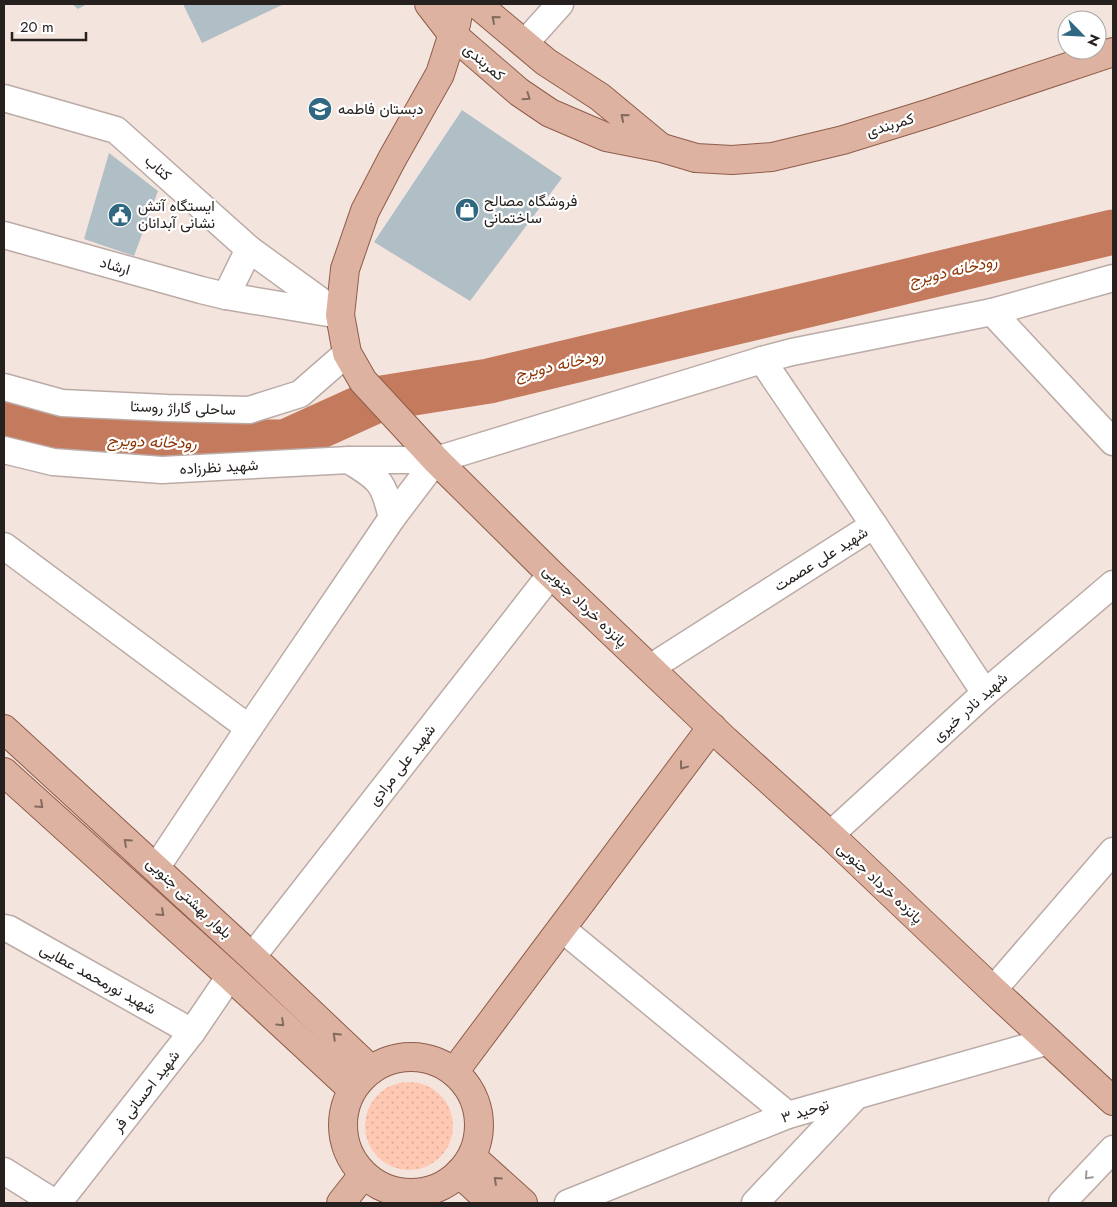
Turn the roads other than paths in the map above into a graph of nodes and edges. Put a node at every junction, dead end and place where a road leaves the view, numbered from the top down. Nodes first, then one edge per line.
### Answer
1 (429, 4) edge
2 (460, 4) edge
3 (477, 4) edge
4 (560, 4) edge
5 (453, 36) junction
6 (524, 44) junction
7 (1113, 52) edge
8 (4, 98) edge
9 (662, 148) junction
10 (4, 235) edge
11 (249, 249) junction
12 (1113, 278) edge
13 (226, 296) junction
14 (992, 312) junction
15 (340, 315) junction
16 (347, 353) junction
17 (762, 360) junction
18 (4, 388) edge
19 (1113, 442) edge
20 (4, 450) edge
21 (349, 460) junction
22 (436, 460) junction
23 (392, 518) junction
24 (874, 525) junction
25 (4, 546) edge
26 (551, 574) junction
27 (1113, 584) edge
28 (650, 668) junction
29 (984, 692) junction
30 (4, 728) edge
31 (249, 728) junction
32 (719, 734) junction
33 (4, 772) edge
34 (830, 835) junction
35 (1113, 850) edge
36 (156, 868) junction
37 (4, 928) edge
38 (572, 937) junction
39 (252, 956) junction
40 (230, 976) junction
41 (993, 990) junction
42 (192, 1032) junction
43 (1049, 1041) junction
44 (371, 1070) junction
45 (459, 1077) junction
46 (352, 1089) junction
47 (856, 1096) junction
48 (1113, 1101) edge
49 (788, 1115) junction
50 (1113, 1149) edge
51 (465, 1165) junction
52 (4, 1171) edge
53 (371, 1189) edge
54 (57, 1203) edge
55 (341, 1203) edge
56 (492, 1203) edge
57 (523, 1203) edge
58 (568, 1203) edge
59 (755, 1203) edge
60 (1062, 1203) edge

1 - 5 main road, کمربندی
2 - 5 main road, پانزده خرداد جنوبی
6 -> 3 main road, کمربندی
4 - 6 street
5 -> 9 main road, کمربندی
5 - 15 main road, پانزده خرداد جنوبی
9 -> 6 main road, کمربندی
7 - 9 main road, کمربندی
8 - 11 street, کتاب
10 - 13 street, ارشاد
11 - 13 street
11 - 15 street, کتاب
12 - 14 street, شهید نظرزاده
13 - 15 street, ارشاد
14 - 17 street, شهید نظرزاده
14 - 19 street
15 - 16 main road, پانزده خرداد جنوبی
16 - 18 street, ساحلی گاراژ روستا
16 - 22 main road, پانزده خرداد جنوبی
17 - 22 street, شهید نظرزاده
17 - 24 street, شهید علی عصمت
20 - 21 street, شهید نظرزاده
21 - 22 street, شهید نظرزاده
21 - 23 street
22 - 23 street
22 - 26 main road, پانزده خرداد جنوبی
23 - 31 street
24 - 28 street, شهید علی عصمت
24 - 29 street
25 - 31 street
26 - 28 main road, پانزده خرداد جنوبی
26 - 39 street, شهید علی مرادی
27 - 29 street, شهید نادر خیری
28 - 32 main road, پانزده خرداد جنوبی
29 - 34 street, شهید نادر خیری
36 -> 30 main road, بلوار بهشتی جنوبی
31 - 36 street
32 - 34 main road, پانزده خرداد جنوبی
32 - 38 main road
32 -> 45 main road
33 -> 40 main road, بلوار بهشتی جنوبی
34 - 41 main road, پانزده خرداد جنوبی
35 - 41 street
36 - 39 main road, بلوار بهشتی جنوبی
37 - 42 street, شهید نورمحمد عطایی
38 - 45 main road
38 - 49 street
44 -> 39 main road, بلوار بهشتی جنوبی
40 - 42 street, شهید احسانی فر
40 -> 46 main road, بلوار بهشتی جنوبی
41 - 43 main road, پانزده خرداد جنوبی
42 - 54 street, شهید احسانی فر
43 - 47 street, توحید ۳
43 - 48 main road, پانزده خرداد جنوبی
44 - 45 main road
44 - 46 main road
45 - 51 main road
46 - 53 main road
47 - 49 street, توحید ۳
47 - 59 street
49 - 58 street, توحید ۳
50 -> 60 street
51 - 53 main road
51 - 56 main road
57 -> 51 main road
52 - 54 street
53 - 55 main road

